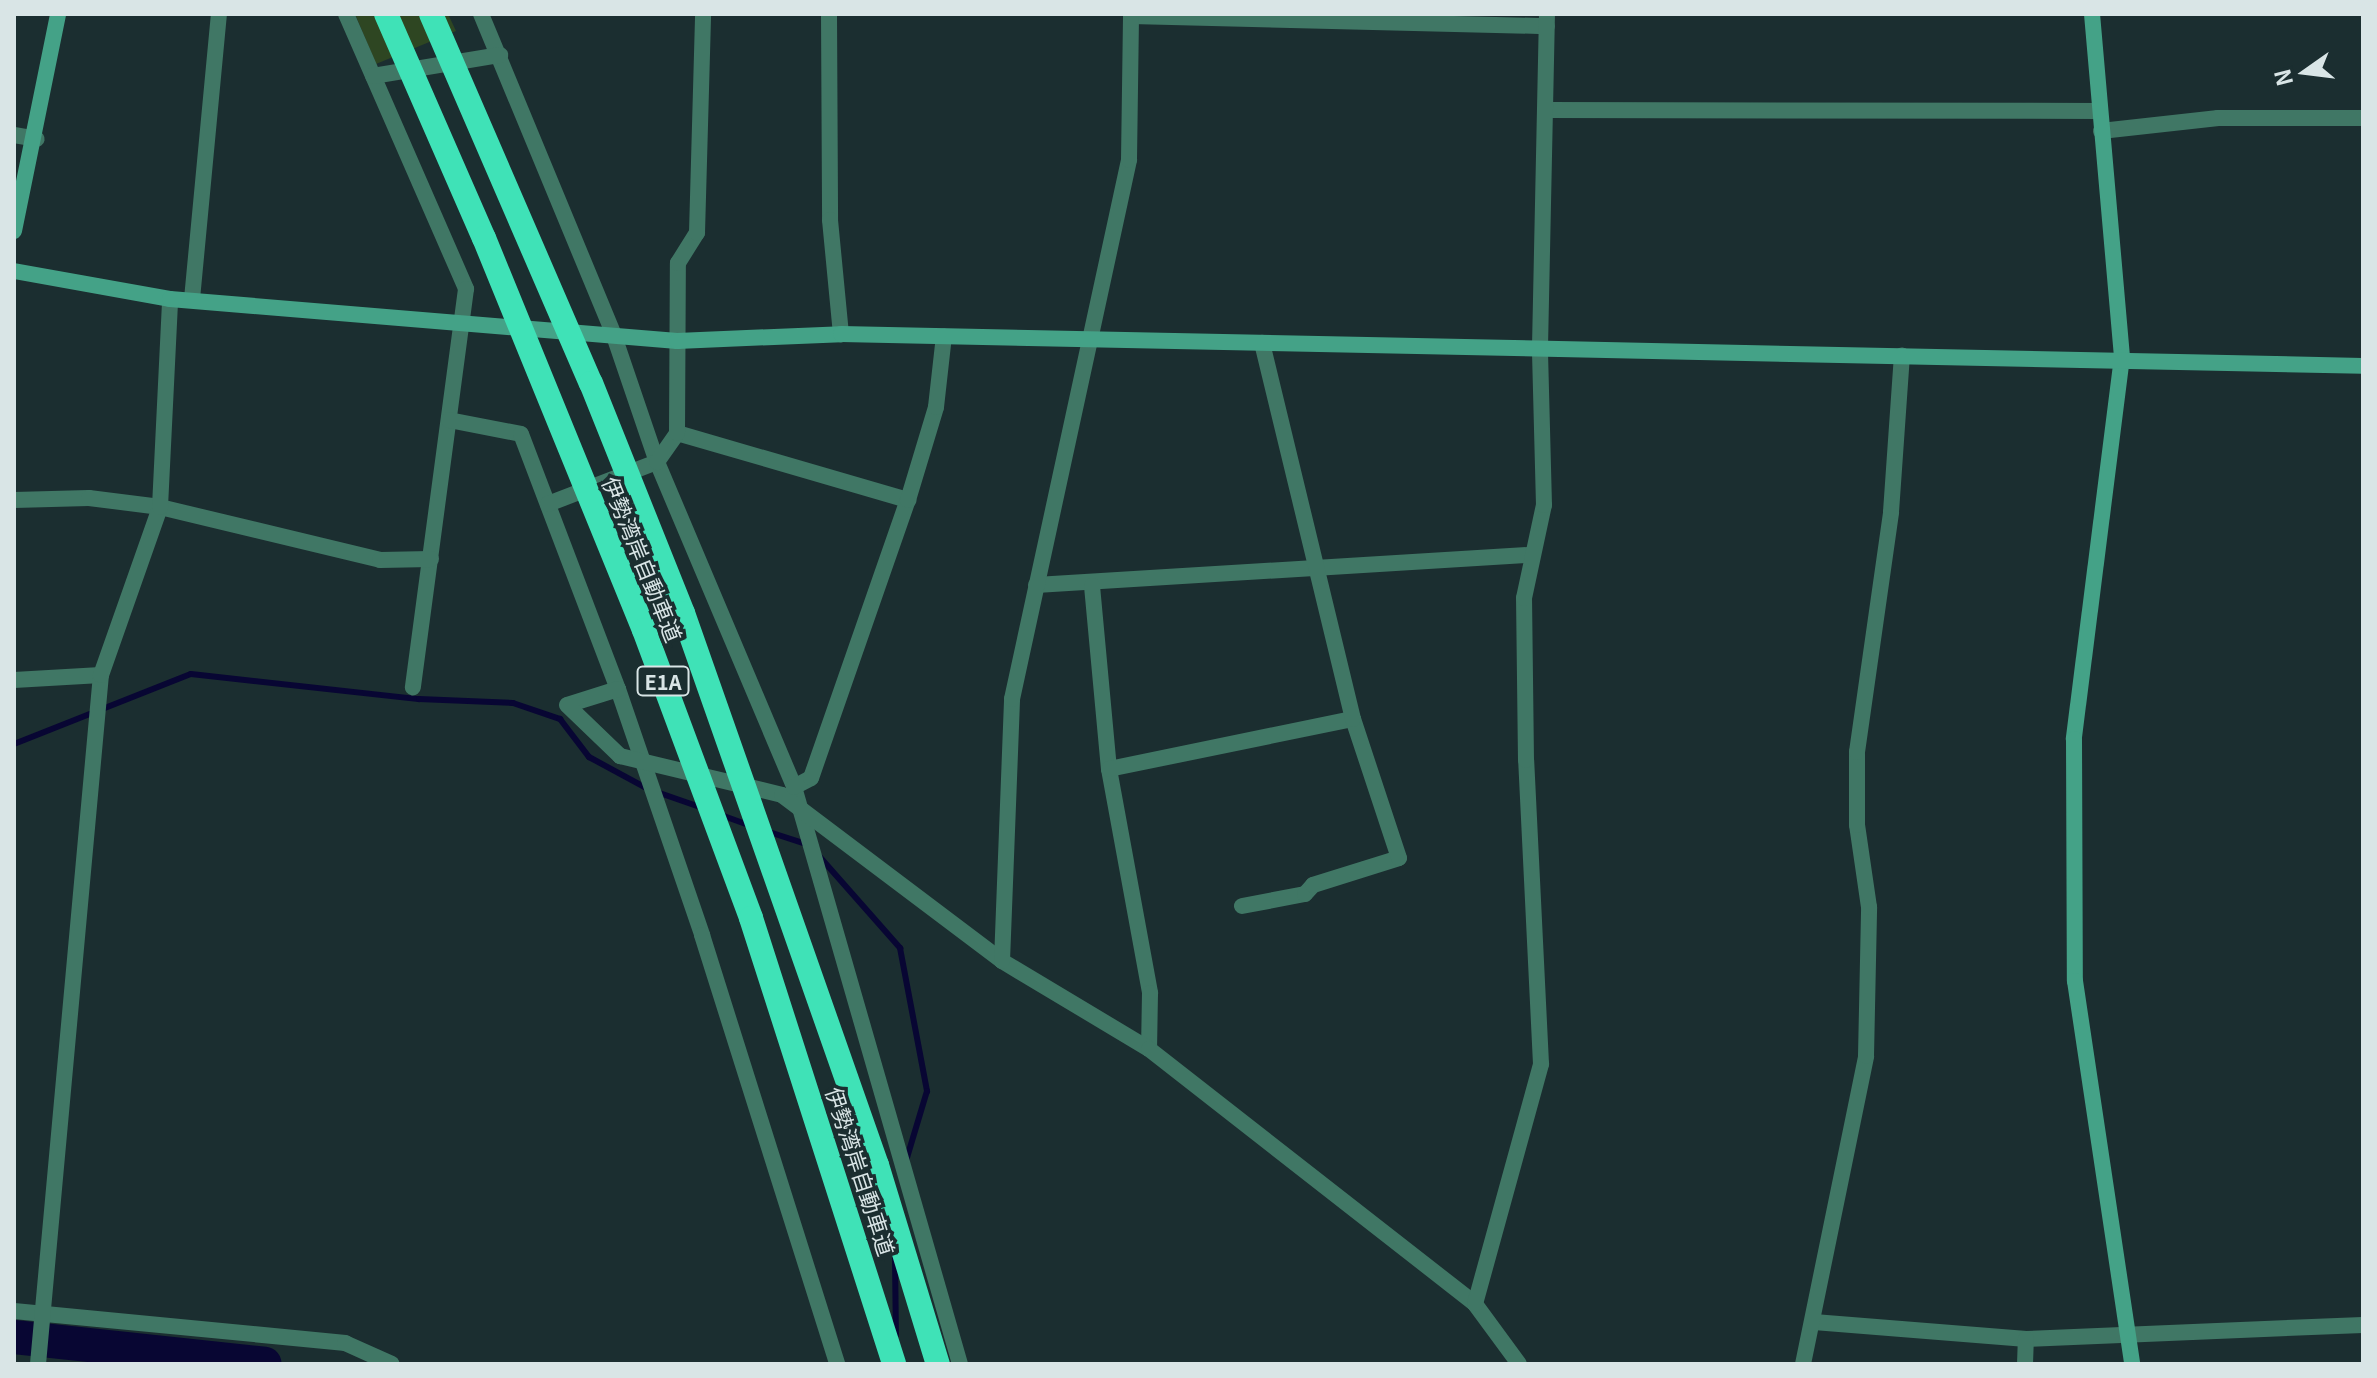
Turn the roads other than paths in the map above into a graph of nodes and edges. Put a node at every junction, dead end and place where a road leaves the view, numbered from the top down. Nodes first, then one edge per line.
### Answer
1 (58, 14) edge
2 (219, 14) edge
3 (346, 14) edge
4 (386, 14) edge
5 (431, 14) edge
6 (481, 14) edge
7 (703, 14) edge
8 (829, 14) edge
9 (2092, 14) edge
10 (1131, 15) edge
11 (1547, 20) edge
12 (500, 55) junction
13 (373, 76) junction
14 (1546, 110) junction
15 (2099, 111) junction
16 (2363, 118) edge
17 (2101, 131) junction
18 (14, 135) edge
19 (37, 139) junction
20 (14, 231) edge
21 (14, 271) edge
22 (170, 299) junction
23 (192, 299) junction
24 (463, 321) junction
25 (613, 333) junction
26 (841, 334) junction
27 (944, 336) junction
28 (1087, 340) junction
29 (677, 341) junction
30 (1262, 343) junction
31 (1540, 347) junction
32 (1902, 355) junction
33 (2122, 357) junction
34 (2363, 366) edge
35 (449, 420) junction
36 (677, 433) junction
37 (657, 462) junction
38 (14, 500) edge
39 (908, 500) junction
40 (548, 504) junction
41 (160, 507) junction
42 (1532, 555) junction
43 (431, 559) junction
44 (1315, 572) junction
45 (1036, 585) junction
46 (1092, 586) junction
47 (101, 675) junction
48 (14, 680) edge
49 (413, 687) dead end
50 (618, 689) junction
51 (1353, 719) junction
52 (641, 762) junction
53 (1109, 769) junction
54 (794, 787) junction
55 (804, 816) junction
56 (1242, 906) dead end
57 (1002, 961) junction
58 (1149, 1049) junction
59 (1475, 1304) junction
60 (14, 1311) edge
61 (42, 1318) junction
62 (1814, 1322) junction
63 (2363, 1325) edge
64 (2125, 1336) junction
65 (2026, 1339) junction
66 (38, 1362) edge
67 (392, 1364) edge
68 (837, 1364) edge
69 (894, 1364) edge
70 (938, 1364) edge
71 (960, 1364) edge
72 (1519, 1364) edge
73 (1803, 1364) edge
74 (2025, 1364) edge
75 (2132, 1364) edge

1 - 19 street
2 - 23 street
3 - 13 street
4 - 69 highway, 伊勢湾岸自動車道 / E1A, bridge
5 - 70 highway, 伊勢湾岸自動車道 / E1A, bridge
6 - 12 street
7 - 29 street
8 - 26 street
9 - 15 street
10 - 11 street
10 - 28 street
11 - 14 street
12 - 13 street
12 - 25 street
13 - 24 street
14 - 15 street
14 - 31 street
15 - 17 street
16 - 17 street
17 - 33 street
18 - 19 street
19 - 20 street
21 - 22 street
22 - 23 street
22 - 41 street
23 - 24 street
24 - 25 street
24 - 35 street
25 - 29 street
25 - 37 street
26 - 27 street
26 - 29 street
27 - 28 street
27 - 39 street
28 - 30 street
28 - 45 street
29 - 36 street
30 - 31 street
30 - 44 street
31 - 32 street
31 - 42 street
32 - 33 street
32 - 62 street
33 - 34 street
33 - 64 street
35 - 40 street
35 - 43 street
36 - 37 street
36 - 39 street
37 - 40 street
37 - 54 street
38 - 41 street
39 - 54 street
40 - 50 street
41 - 43 street
41 - 47 street
42 - 44 street
42 - 59 street
43 - 49 street
44 - 46 street
44 - 51 street
45 - 46 street
45 - 57 street
46 - 53 street
47 - 48 street
47 - 61 street
50 - 52 street
50 - 52 street
51 - 53 street
51 - 56 street
52 - 55 street
52 - 68 street
53 - 58 street
54 - 55 street
55 - 57 street
55 - 71 street
57 - 58 street
58 - 59 street
59 - 72 street
60 - 61 street
61 - 66 street
61 - 67 street
62 - 65 street
62 - 73 street
63 - 64 street
64 - 65 street
64 - 75 street
65 - 74 street

